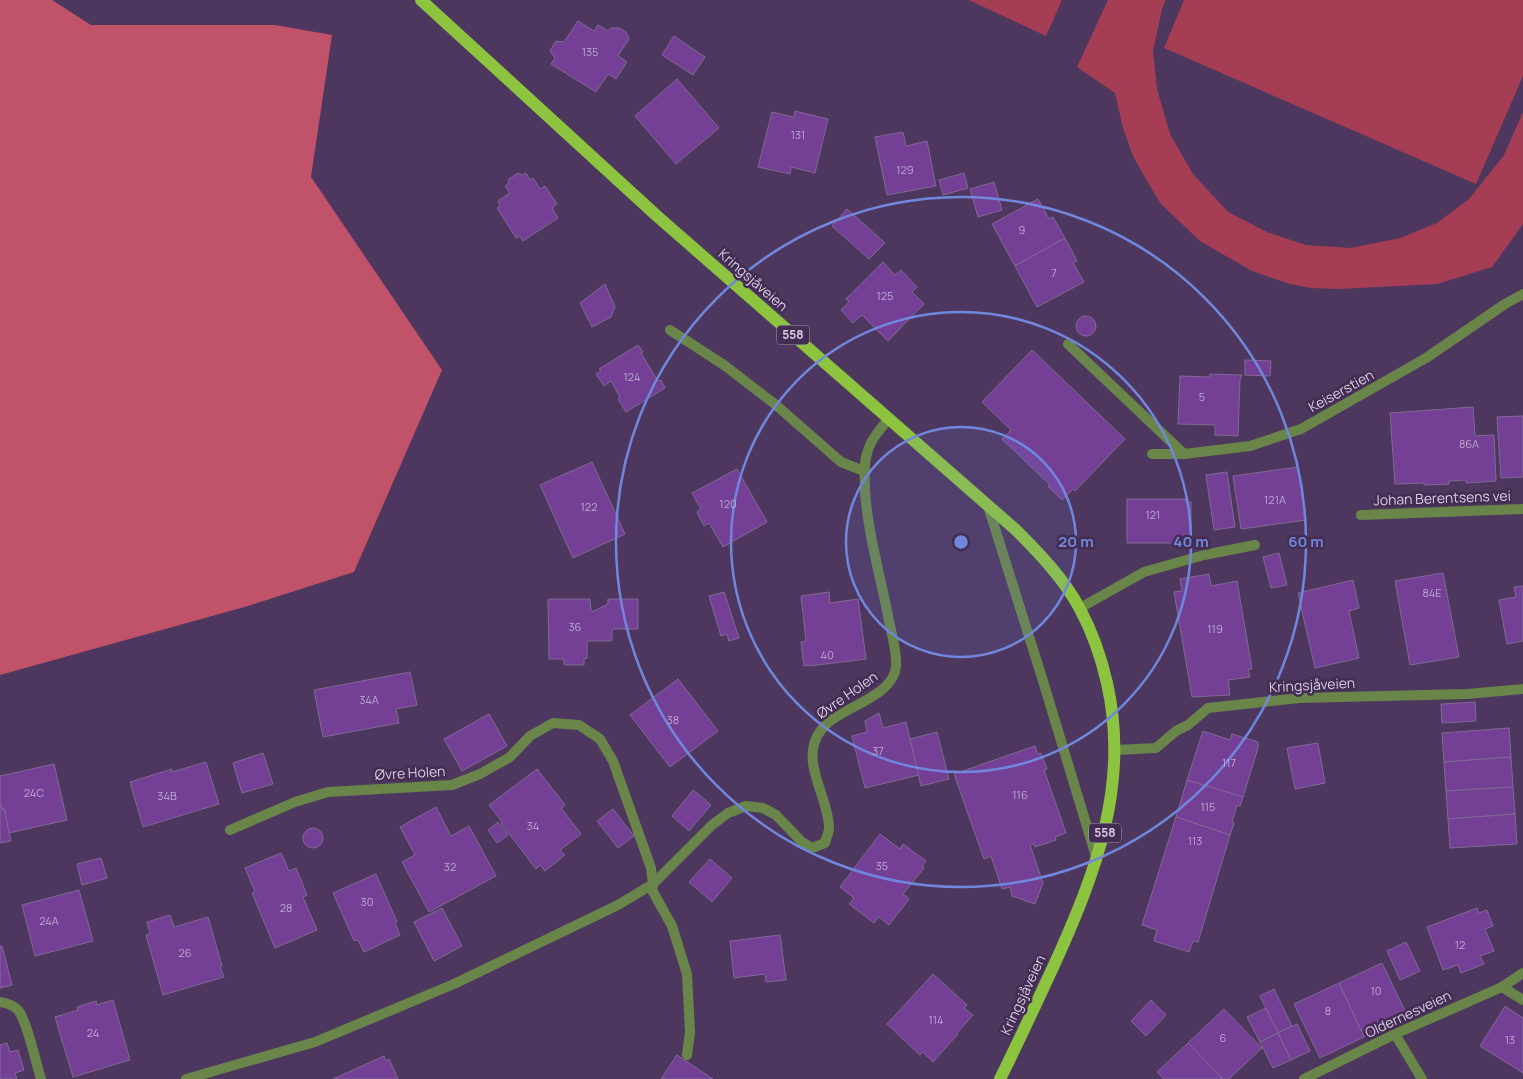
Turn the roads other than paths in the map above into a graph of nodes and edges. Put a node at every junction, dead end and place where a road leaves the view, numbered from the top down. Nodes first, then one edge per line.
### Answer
1 (421, 0) edge
2 (1523, 294) edge
3 (670, 330) dead end
4 (1068, 344) dead end
5 (889, 419) junction
6 (1152, 454) dead end
7 (1184, 454) junction
8 (864, 471) junction
9 (988, 505) junction
10 (1523, 509) edge
11 (1361, 516) dead end
12 (1255, 545) dead end
13 (1080, 608) junction
14 (1523, 688) edge
15 (1116, 750) junction
16 (230, 830) dead end
17 (1097, 860) junction
18 (653, 884) junction
19 (1523, 973) edge
20 (1502, 987) junction
21 (1523, 1000) edge
22 (0, 1002) edge
23 (1395, 1034) junction
24 (688, 1054) dead end
25 (40, 1079) edge
26 (186, 1079) edge
27 (1000, 1079) edge
28 (1304, 1079) edge
29 (1422, 1079) edge

1 - 5 main road, Kringsjåveien / 558
2 - 7 street, Keiserstien
3 - 8 street
4 - 7 street
5 - 8 street, Øvre Holen
5 - 9 main road, Kringsjåveien / 558
6 - 7 street, Keiserstien
8 - 18 street, Øvre Holen
9 - 13 main road, Kringsjåveien / 558
9 - 17 street
10 - 11 street, Johan Berentsens vei
12 - 13 street
13 - 15 main road, Kringsjåveien / 558
14 - 15 street, Kringsjåveien
15 - 17 main road, Kringsjåveien / 558
16 - 18 street, Øvre Holen
17 - 27 main road, Kringsjåveien / 558
18 - 24 street, Øvre Holen
18 - 26 street, Øvre Holen
19 - 20 street, Oldernesveien
20 - 21 street
20 - 23 street, Oldernesveien
22 - 25 street
23 - 28 street, Oldernesveien
23 - 29 street

